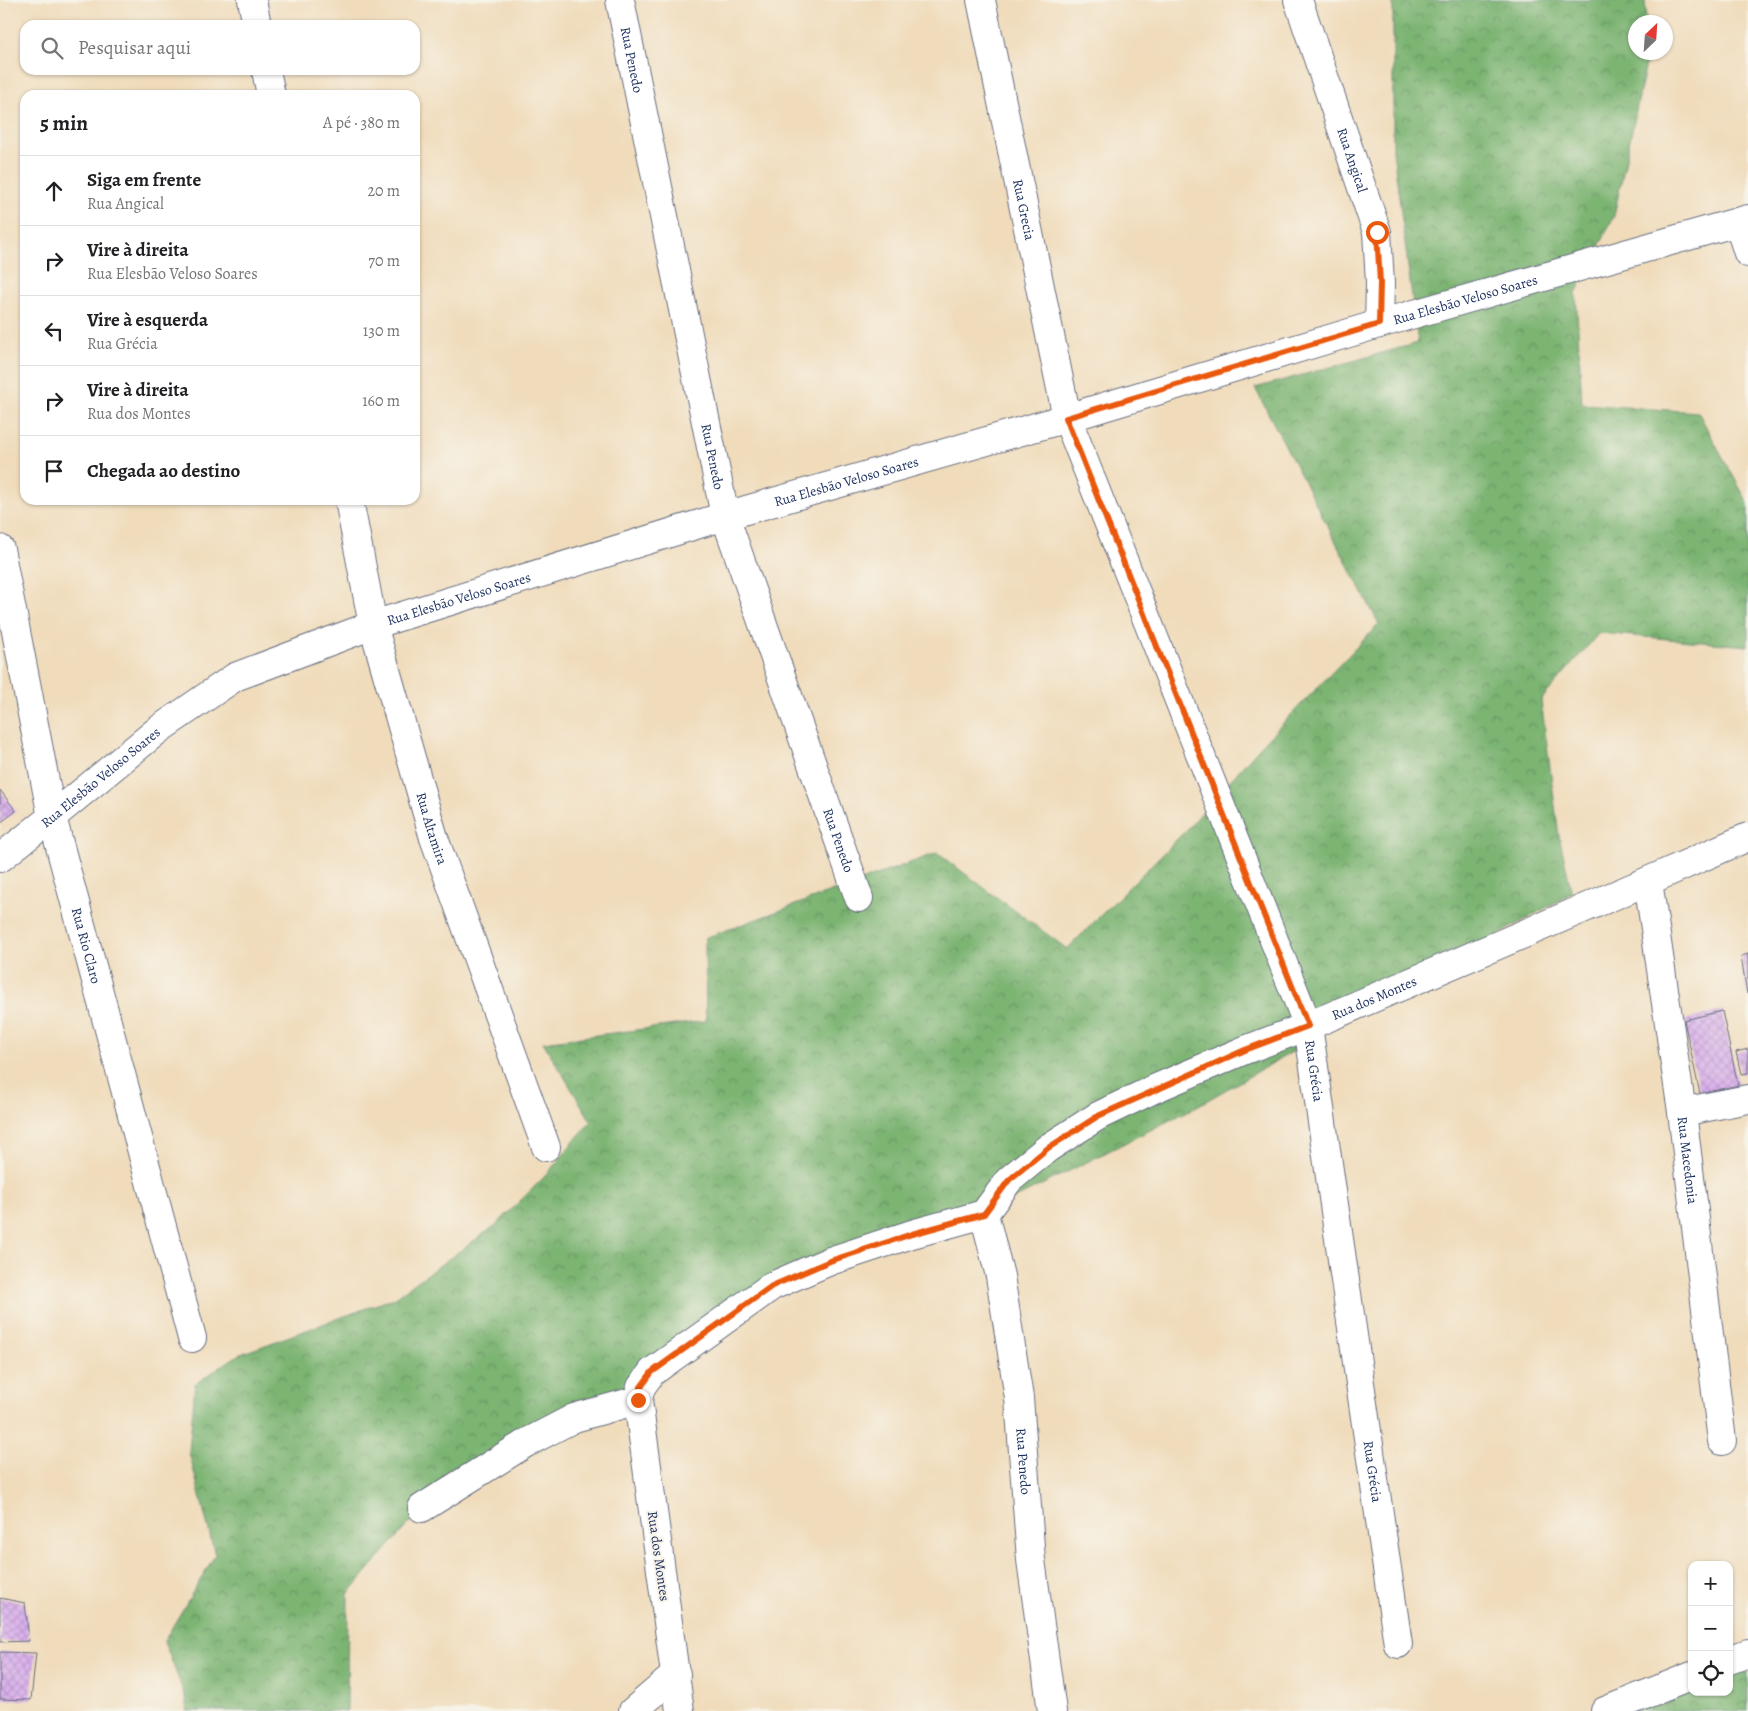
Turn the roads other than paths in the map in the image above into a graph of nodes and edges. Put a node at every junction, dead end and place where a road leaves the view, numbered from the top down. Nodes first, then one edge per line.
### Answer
1 (252, 0) edge
2 (620, 0) edge
3 (981, 0) edge
4 (1298, 0) edge
5 (256, 20) edge
6 (267, 75) edge
7 (270, 90) edge
8 (1743, 220) edge
9 (1748, 253) edge
10 (1379, 324) junction
11 (1066, 418) junction
12 (351, 505) edge
13 (725, 516) junction
14 (0, 549) edge
15 (373, 625) junction
16 (52, 817) junction
17 (1748, 837) edge
18 (0, 858) edge
19 (1648, 881) junction
20 (859, 898) dead end
21 (1308, 1026) junction
22 (1748, 1099) edge
23 (1682, 1112) junction
24 (546, 1147) dead end
25 (984, 1214) junction
26 (192, 1338) dead end
27 (638, 1400) junction
28 (1722, 1441) dead end
29 (422, 1508) dead end
30 (1398, 1644) dead end
31 (1748, 1653) edge
32 (1733, 1659) edge
33 (676, 1674) junction
34 (1688, 1678) edge
35 (633, 1711) edge
36 (680, 1711) edge
37 (1052, 1711) edge
38 (1605, 1711) edge

1 - 5 street
2 - 13 street, Rua Penedo
3 - 11 street, Rua Grecia
4 - 10 street, Rua Angical
6 - 7 street
8 - 9 street
8 - 10 street, Rua Elesbão Veloso Soares
10 - 11 street, Rua Elesbão Veloso Soares
11 - 13 street, Rua Elesbão Veloso Soares
11 - 21 street, Rua Grécia
12 - 15 street, Rua Altamira
13 - 15 street, Rua Elesbão Veloso Soares
13 - 20 street, Rua Penedo
14 - 16 street, Rua Rio Claro
15 - 16 street, Rua Elesbão Veloso Soares
15 - 24 street, Rua Altamira
16 - 18 street, Rua Elesbão Veloso Soares
16 - 26 street, Rua Rio Claro
17 - 19 street, Rua dos Montes
19 - 21 street, Rua dos Montes
19 - 23 street, Rua Macedonia
21 - 25 street, Rua dos Montes
21 - 30 street, Rua Grécia
22 - 23 street
23 - 28 street, Rua Macedonia
25 - 27 street
25 - 37 street, Rua Penedo
27 - 29 street
27 - 33 street, Rua dos Montes
31 - 32 street
33 - 35 street
33 - 36 street, Rua dos Montes
34 - 38 street

